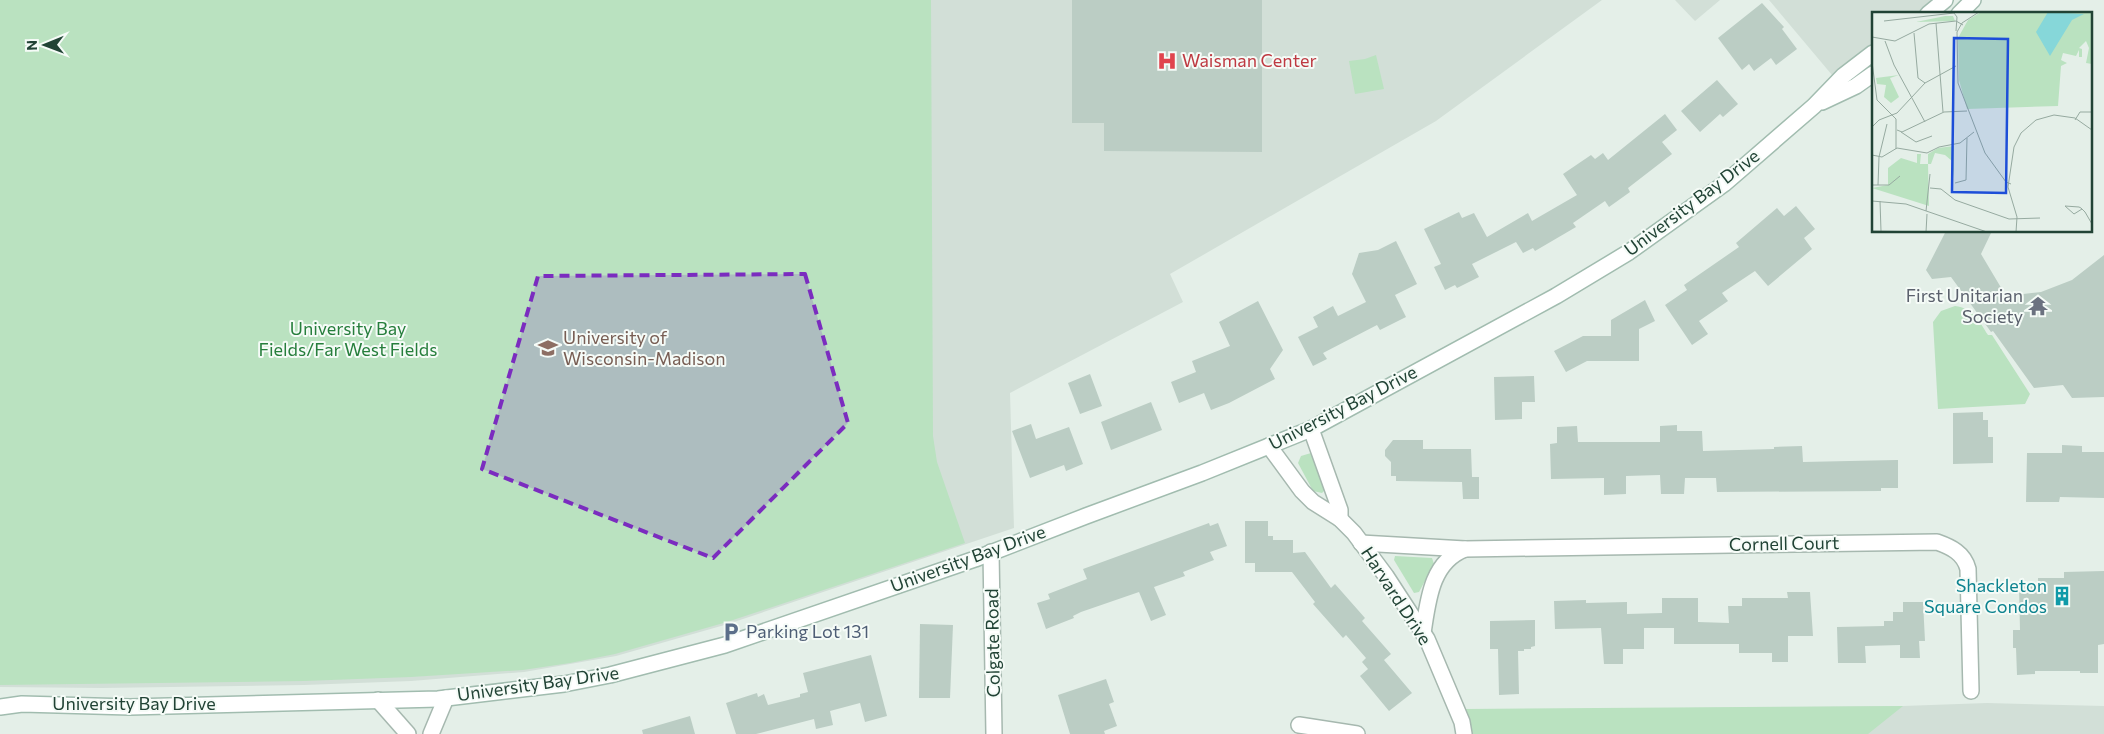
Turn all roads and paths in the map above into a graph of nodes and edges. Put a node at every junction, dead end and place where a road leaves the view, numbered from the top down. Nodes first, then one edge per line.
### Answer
1 (1945, 0) edge
2 (1973, 0) edge
3 (1930, 12) edge
4 (1961, 12) edge
5 (1872, 54) edge
6 (1872, 75) edge
7 (1814, 106) junction
8 (1311, 429) junction
9 (1269, 446) junction
10 (1340, 519) junction
11 (1361, 543) junction
12 (1465, 549) junction
13 (991, 552) junction
14 (1423, 633) junction
15 (1971, 691) dead end
16 (0, 698) edge
17 (446, 698) junction
18 (378, 700) junction
19 (22, 704) junction
20 (0, 707) edge
21 (1299, 725) dead end
22 (408, 734) edge
23 (431, 734) edge
24 (994, 734) edge
25 (1357, 734) edge
26 (1464, 734) edge

1 - 3 street
2 - 4 street
5 - 7 street, University Bay Drive
6 - 7 street, University Bay Drive
7 - 8 street, University Bay Drive
8 - 9 street, University Bay Drive
8 - 10 street, Harvard Drive
9 - 10 street, Harvard Drive
9 - 13 street, University Bay Drive
10 - 11 street, Harvard Drive
11 - 12 street, Cornell Court
11 - 14 street, Harvard Drive
12 - 14 street
12 - 15 street, Cornell Court
13 - 17 street, University Bay Drive
13 - 24 street, Colgate Road
14 - 26 street, Harvard Drive
16 - 19 street, University Bay Drive
17 - 18 street, University Bay Drive
17 - 23 street
18 - 19 street, University Bay Drive
18 - 22 street
19 - 20 street, University Bay Drive
21 - 25 street

